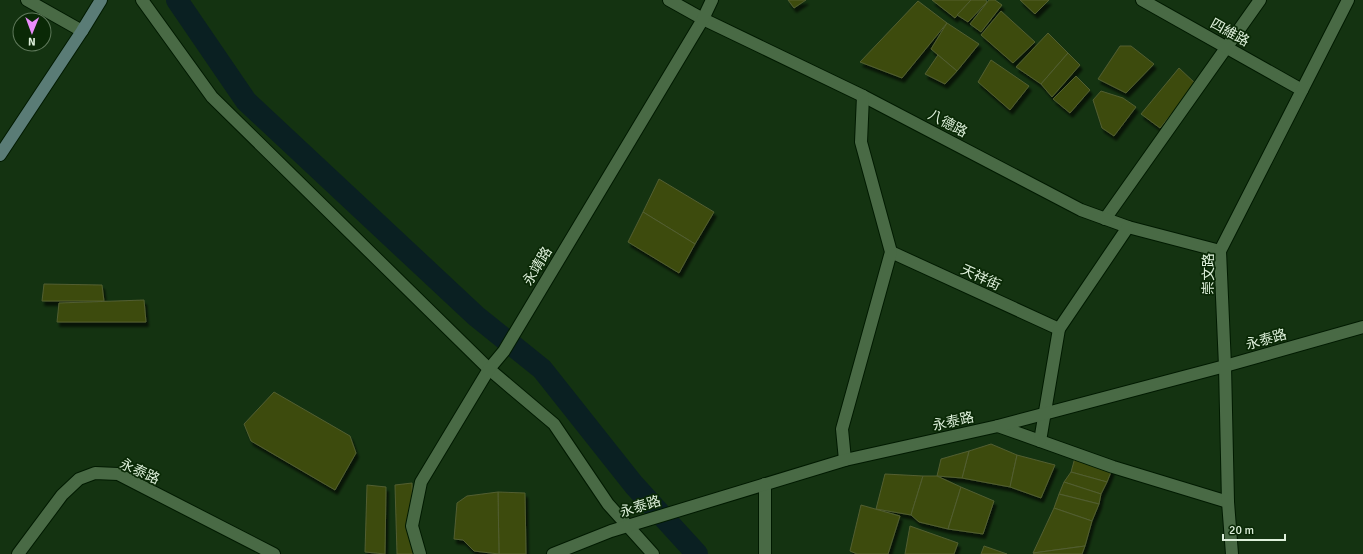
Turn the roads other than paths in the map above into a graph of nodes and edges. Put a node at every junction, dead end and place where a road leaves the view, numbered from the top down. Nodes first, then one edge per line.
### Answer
1 (27, 0) edge
2 (101, 0) edge
3 (142, 0) edge
4 (668, 0) edge
5 (712, 0) edge
6 (1142, 0) edge
7 (1260, 0) edge
8 (1348, 0) edge
9 (703, 18) junction
10 (82, 31) junction
11 (1228, 47) junction
12 (1302, 90) junction
13 (863, 96) junction
14 (0, 155) edge
15 (1105, 219) junction
16 (1128, 227) junction
17 (1220, 251) junction
18 (891, 252) junction
19 (1363, 327) edge
20 (1058, 329) junction
21 (1225, 366) junction
22 (490, 369) junction
23 (1045, 413) junction
24 (998, 426) junction
25 (1040, 441) junction
26 (845, 460) junction
27 (765, 484) junction
28 (1228, 502) junction
29 (626, 526) junction
30 (18, 554) edge
31 (274, 554) edge
32 (420, 554) edge
33 (553, 554) edge
34 (653, 554) edge
35 (765, 554) edge
36 (1232, 554) edge

1 - 10 street
2 - 10 street
3 - 22 street
4 - 9 street, 八德路
5 - 9 street, 永靖路
6 - 11 street, 四維路
7 - 11 street
8 - 12 street, 崇文路
9 - 13 street, 八德路
9 - 22 street, 永靖路
10 - 14 street
11 - 12 street, 四維路
11 - 15 street
12 - 17 street, 崇文路
13 - 15 street, 八德路
13 - 18 street
15 - 16 street, 八德路
16 - 17 street, 八德路
16 - 20 street
17 - 21 street, 崇文路
18 - 20 street, 天祥街
18 - 26 street
19 - 21 street, 永泰路
20 - 23 street
21 - 23 street, 永泰路
21 - 28 street, 崇文路
22 - 29 street
22 - 32 street, 永靖路
23 - 24 street, 永泰路
23 - 25 street
24 - 25 street
24 - 26 street, 永泰路
25 - 28 street
26 - 27 street, 永泰路
27 - 29 street, 永泰路
27 - 35 street
28 - 36 street, 崇文路
29 - 33 street, 永泰路
29 - 34 street
30 - 31 street, 永泰路

